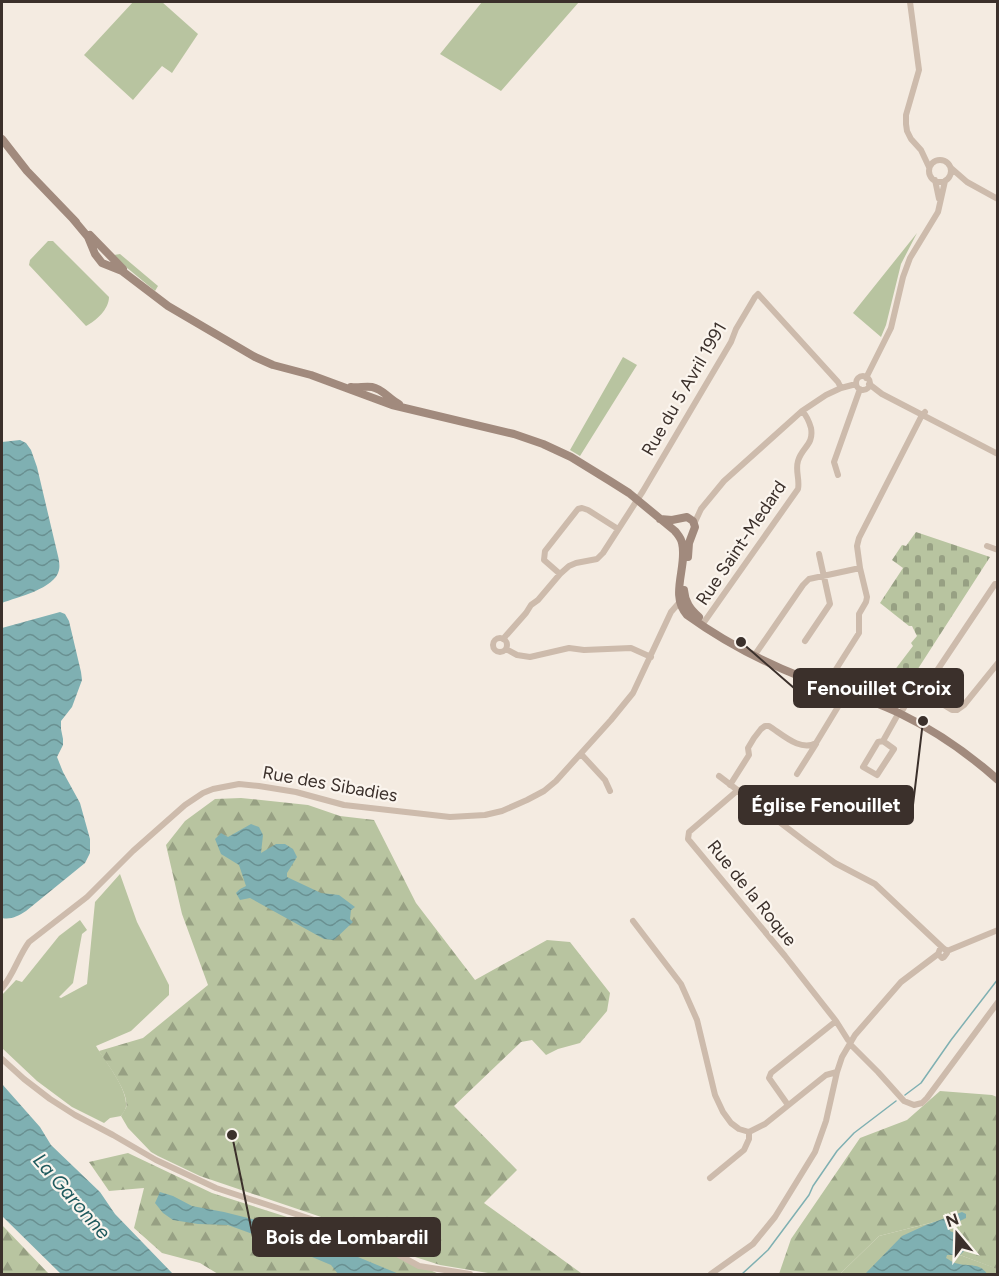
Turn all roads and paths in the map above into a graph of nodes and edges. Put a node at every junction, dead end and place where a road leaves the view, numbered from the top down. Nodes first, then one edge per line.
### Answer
1 (910, 2) edge
2 (2, 139) edge
3 (921, 150) junction
4 (937, 160) junction
5 (929, 167) junction
6 (951, 168) junction
7 (947, 179) junction
8 (935, 180) junction
9 (967, 182) junction
10 (998, 199) edge
11 (940, 203) junction
12 (866, 378) junction
13 (862, 387) junction
14 (841, 388) junction
15 (802, 411) junction
16 (923, 413) junction
17 (998, 454) edge
18 (838, 475) dead end
19 (637, 501) junction
20 (701, 509) junction
21 (681, 518) junction
22 (660, 519) junction
23 (694, 524) junction
24 (618, 529) junction
25 (677, 534) junction
26 (693, 534) junction
27 (987, 546) dead end
28 (998, 550) edge
29 (819, 554) dead end
30 (860, 568) junction
31 (560, 574) junction
32 (824, 575) junction
33 (998, 584) edge
34 (683, 605) junction
35 (705, 622) junction
36 (503, 639) junction
37 (805, 641) dead end
38 (506, 649) junction
39 (754, 656) junction
40 (651, 657) junction
41 (998, 663) edge
42 (826, 685) junction
43 (847, 692) junction
44 (918, 692) junction
45 (900, 713) junction
46 (883, 741) junction
47 (816, 743) junction
48 (581, 754) junction
49 (797, 774) dead end
50 (719, 776) dead end
51 (998, 780) edge
52 (730, 785) junction
53 (738, 790) junction
54 (610, 791) dead end
55 (633, 921) dead end
56 (998, 930) edge
57 (942, 951) junction
58 (2, 988) edge
59 (998, 1002) edge
60 (836, 1022) junction
61 (855, 1035) junction
62 (849, 1045) junction
63 (2, 1059) edge
64 (837, 1072) junction
65 (788, 1106) junction
66 (749, 1132) junction
67 (710, 1178) dead end
68 (470, 1275) edge
69 (711, 1275) edge

1 - 3 street
2 - 19 main road
3 - 4 street
3 - 5 street
4 - 5 street
4 - 6 street
5 - 8 street
6 - 7 street
6 - 9 street
7 - 8 street
7 - 9 street
7 - 11 street
8 - 11 street
9 - 10 street
11 - 12 street
12 - 13 street
12 - 13 street
13 - 14 street
13 - 16 street
13 - 18 street
14 - 15 street
14 - 19 street, Rue du 5 Avril 1991
15 - 20 street
15 - 35 street, Rue Saint-Medard
16 - 17 street
16 - 30 street
19 - 22 main road
19 - 24 street, Rue du 5 Avril 1991
20 - 21 street
20 - 23 street
21 - 22 main road
21 - 23 main road
21 - 25 main road
22 - 25 main road
23 - 26 main road
24 - 31 street, Rue du 5 Avril 1991
24 - 31 street
25 - 26 main road
25 - 34 main road
26 - 34 main road
27 - 28 street
29 - 32 street
30 - 32 street
30 - 42 street
31 - 36 street
32 - 37 street
32 - 39 street
33 - 44 street
34 - 35 main road
34 - 40 street, Rue des Sibadies
35 - 39 main road
36 - 38 street
36 - 38 street
38 - 40 street
39 - 42 main road
40 - 48 street, Rue des Sibadies
41 - 44 street
42 - 43 main road
43 - 45 main road
43 - 47 street
44 - 45 street
45 - 46 street
45 - 51 main road
46 - 46 street
47 - 49 street
47 - 52 street
48 - 54 street
48 - 58 street, Rue des Sibadies
50 - 52 street
52 - 53 street
53 - 57 street
53 - 60 street, Rue de la Roque
55 - 66 street
56 - 57 street
57 - 61 street
59 - 62 street
60 - 61 street, Rue de la Roque
60 - 62 street, Rue de la Roque
60 - 65 street
61 - 62 street
62 - 64 street
63 - 68 street
64 - 65 street
64 - 69 street
65 - 66 street
66 - 67 street

